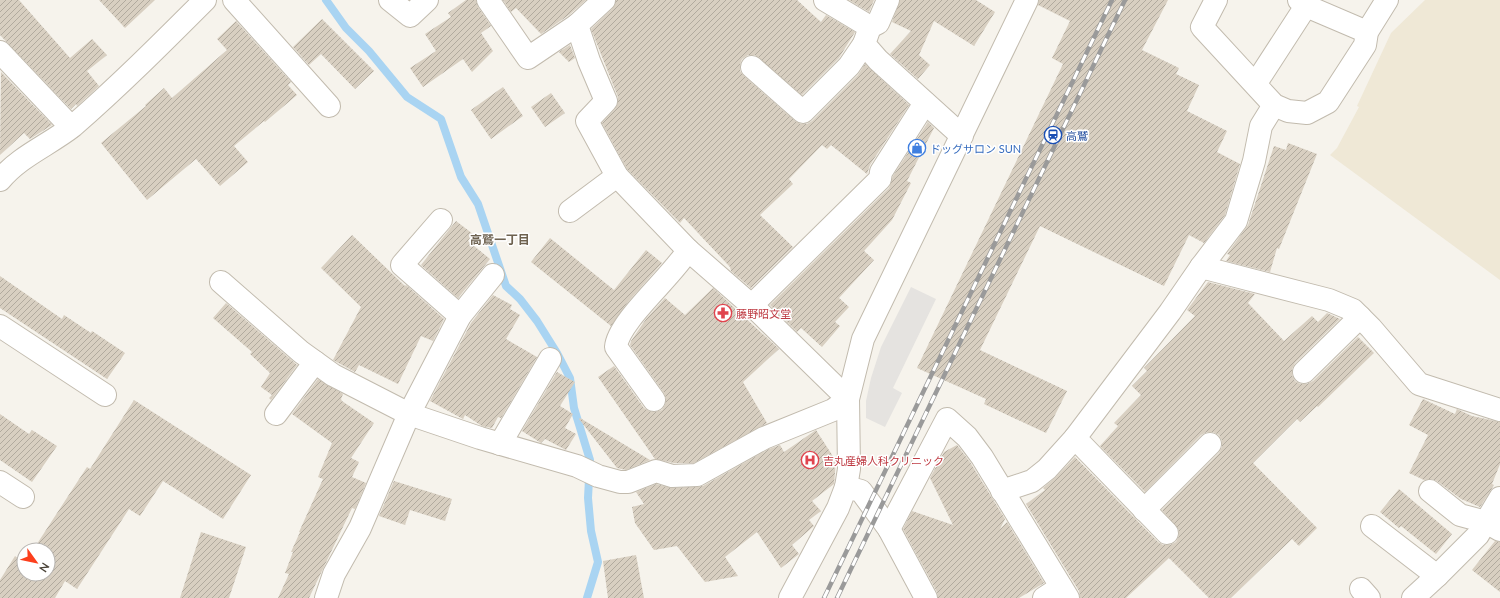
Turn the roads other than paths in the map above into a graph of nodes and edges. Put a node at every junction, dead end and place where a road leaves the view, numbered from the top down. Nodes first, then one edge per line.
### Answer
1 (205, 0) edge
2 (234, 0) edge
3 (390, 0) edge
4 (427, 0) edge
5 (488, 0) edge
6 (604, 0) edge
7 (825, 0) edge
8 (888, 0) edge
9 (1027, 0) edge
10 (1216, 0) edge
11 (1387, 0) edge
12 (1302, 3) edge
13 (577, 25) junction
14 (1367, 32) junction
15 (867, 35) junction
16 (0, 52) edge
17 (752, 67) dead end
18 (1256, 83) junction
19 (925, 103) junction
20 (1274, 105) junction
21 (329, 106) dead end
22 (71, 127) junction
23 (962, 136) junction
24 (617, 176) junction
25 (0, 180) edge
26 (570, 211) dead end
27 (441, 220) dead end
28 (688, 250) junction
29 (1201, 267) junction
30 (493, 275) dead end
31 (221, 282) dead end
32 (752, 305) junction
33 (460, 316) junction
34 (1360, 317) junction
35 (0, 326) edge
36 (550, 360) dead end
37 (315, 362) junction
38 (1304, 372) dead end
39 (106, 395) dead end
40 (848, 399) junction
41 (654, 400) dead end
42 (1500, 410) edge
43 (276, 414) dead end
44 (409, 414) junction
45 (1075, 438) junction
46 (500, 444) junction
47 (1210, 444) dead end
48 (0, 482) edge
49 (846, 487) junction
50 (1002, 491) junction
51 (1430, 491) dead end
52 (23, 497) dead end
53 (1500, 498) edge
54 (1144, 510) junction
55 (1372, 526) dead end
56 (1493, 526) edge
57 (889, 529) junction
58 (1167, 533) dead end
59 (1437, 576) junction
60 (1058, 594) edge
61 (326, 598) edge
62 (790, 598) edge
63 (926, 598) edge
64 (1413, 598) edge

1 - 22 street
2 - 21 street
3 - 4 street
5 - 13 street
6 - 13 street
7 - 15 street
8 - 15 street
9 - 23 street
10 - 18 street
11 - 14 street
12 - 14 street
12 - 18 street
13 - 24 street
14 - 20 street
15 - 17 street
15 - 19 street
16 - 22 street
18 - 20 street
19 - 23 street
19 - 32 street
20 - 29 street
22 - 25 street
23 - 40 street
24 - 26 street
24 - 28 street
27 - 33 street
28 - 32 street
28 - 41 street
29 - 34 street
29 - 45 street
30 - 33 street
31 - 37 street
32 - 40 street
33 - 44 street
34 - 38 street
34 - 42 street
35 - 39 street
36 - 46 street
37 - 43 street
37 - 44 street
40 - 46 street
40 - 49 street
44 - 46 street
44 - 61 street
45 - 50 street
45 - 54 street
47 - 54 street
48 - 52 street
49 - 57 street
49 - 62 street
50 - 57 street
50 - 60 street
51 - 56 street
53 - 56 street
54 - 58 street
55 - 59 street
56 - 59 street
57 - 63 street
59 - 64 street

